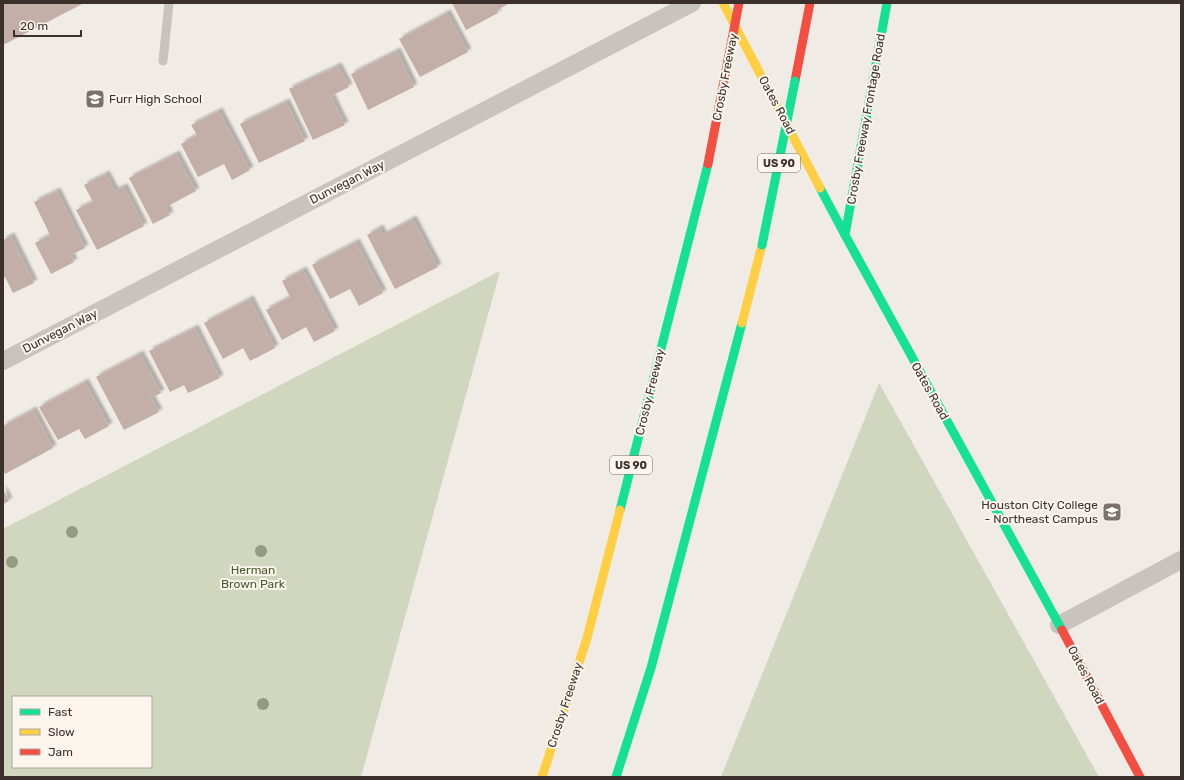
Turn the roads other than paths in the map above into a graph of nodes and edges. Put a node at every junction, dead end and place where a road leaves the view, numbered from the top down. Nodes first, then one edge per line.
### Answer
1 (169, 3) edge
2 (692, 3) edge
3 (724, 3) edge
4 (740, 3) edge
5 (810, 3) edge
6 (887, 3) edge
7 (163, 61) dead end
8 (845, 235) junction
9 (3, 361) edge
10 (1181, 560) edge
11 (1059, 625) junction
12 (541, 777) edge
13 (616, 777) edge
14 (1140, 777) edge

1 - 7 lane
2 - 9 street, Dunvegan Way
3 - 8 main road, Oates Road
4 - 12 main road, Crosby Freeway / US 90, bridge
5 - 13 main road, US 90, bridge
6 - 8 main road, Crosby Freeway Frontage Road
8 - 11 main road, Oates Road
10 - 11 street
11 - 14 main road, Oates Road

